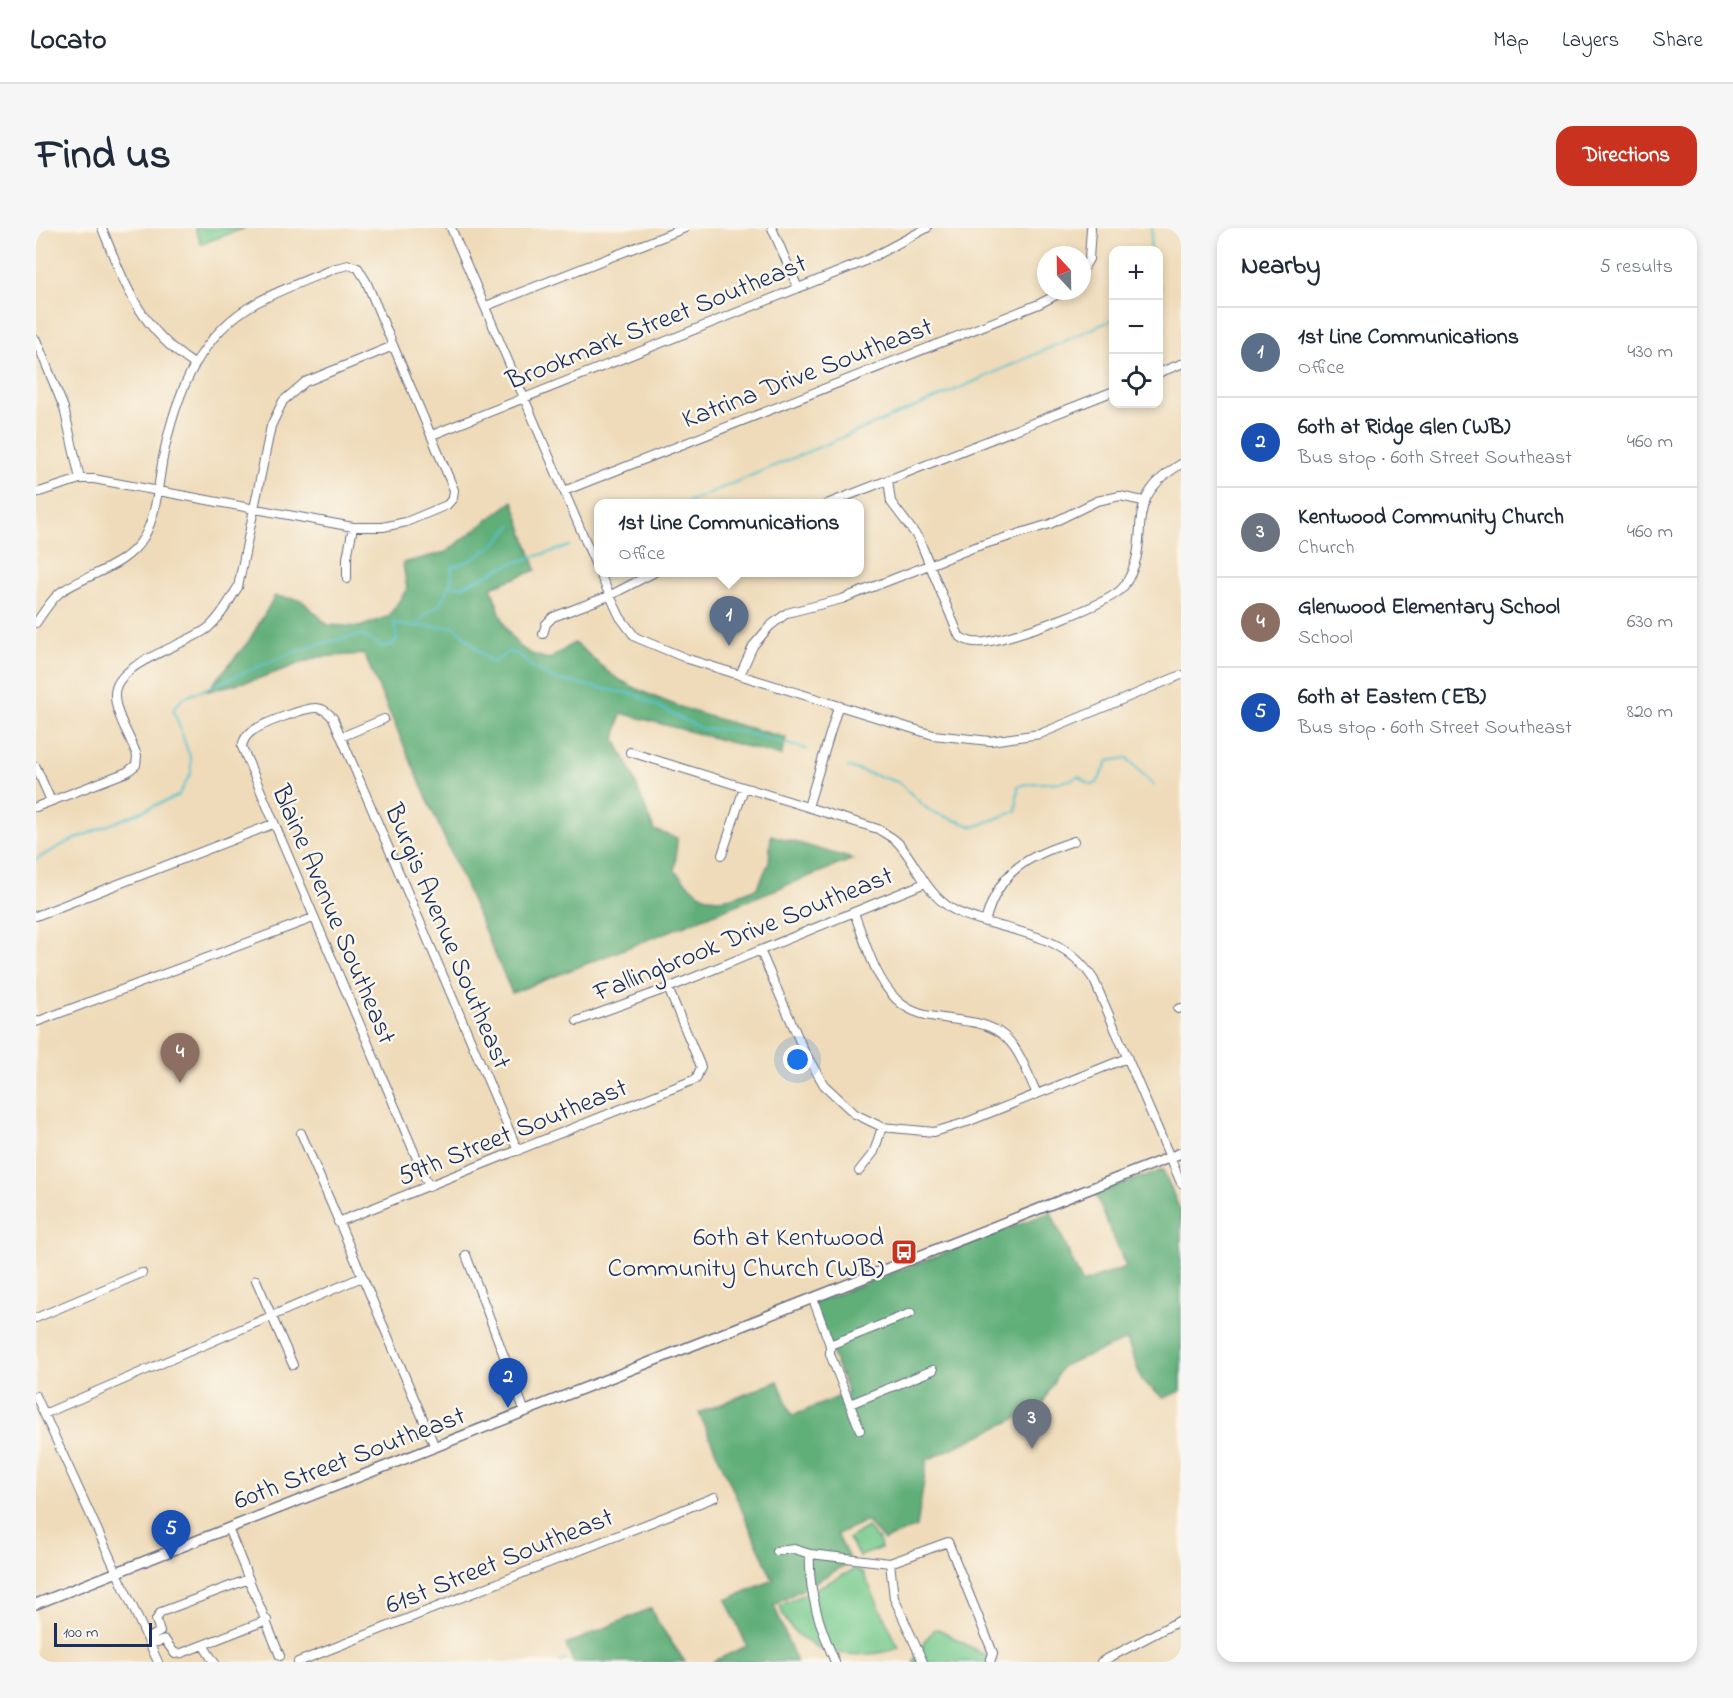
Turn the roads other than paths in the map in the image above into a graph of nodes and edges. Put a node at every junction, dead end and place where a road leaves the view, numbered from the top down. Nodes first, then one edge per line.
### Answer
1 (102, 228) edge
2 (452, 228) edge
3 (685, 228) edge
4 (772, 228) edge
5 (927, 228) edge
6 (1091, 228) edge
7 (1091, 249) edge
8 (798, 288) junction
9 (1045, 300) edge
10 (486, 306) junction
11 (36, 340) edge
12 (393, 346) junction
13 (194, 364) junction
14 (1181, 364) edge
15 (1163, 371) edge
16 (1109, 393) edge
17 (523, 397) junction
18 (432, 435) junction
19 (1181, 464) edge
20 (80, 479) junction
21 (888, 480) junction
22 (158, 489) junction
23 (564, 491) junction
24 (36, 494) edge
25 (840, 499) edge
26 (1143, 501) junction
27 (255, 506) junction
28 (353, 527) junction
29 (594, 560) edge
30 (930, 565) junction
31 (601, 577) edge
32 (647, 577) edge
33 (348, 579) dead end
34 (609, 596) junction
35 (36, 623) edge
36 (543, 634) dead end
37 (740, 675) junction
38 (1181, 675) edge
39 (838, 707) junction
40 (325, 710) joint
41 (384, 719) dead end
42 (341, 737) junction
43 (630, 752) dead end
44 (36, 767) edge
45 (744, 788) junction
46 (51, 801) junction
47 (36, 807) edge
48 (808, 807) junction
49 (273, 824) junction
50 (1074, 841) dead end
51 (722, 855) dead end
52 (925, 883) junction
53 (854, 913) junction
54 (36, 916) edge
55 (313, 918) junction
56 (986, 922) junction
57 (760, 950) junction
58 (668, 988) junction
59 (577, 1021) dead end
60 (36, 1022) edge
61 (1127, 1058) junction
62 (1037, 1094) junction
63 (882, 1126) junction
64 (301, 1133) dead end
65 (518, 1151) junction
66 (1181, 1153) edge
67 (1170, 1158) junction
68 (859, 1171) dead end
69 (1181, 1183) edge
70 (429, 1187) junction
71 (338, 1222) junction
72 (466, 1255) dead end
73 (142, 1273) dead end
74 (362, 1277) junction
75 (256, 1280) dead end
76 (813, 1299) junction
77 (910, 1313) dead end
78 (272, 1315) junction
79 (36, 1318) edge
80 (830, 1345) junction
81 (293, 1365) dead end
82 (933, 1370) dead end
83 (36, 1396) edge
84 (850, 1404) junction
85 (525, 1412) junction
86 (44, 1414) junction
87 (860, 1430) dead end
88 (435, 1447) junction
89 (715, 1497) dead end
90 (228, 1528) junction
91 (777, 1551) dead end
92 (810, 1554) junction
93 (890, 1563) junction
94 (116, 1572) junction
95 (249, 1579) junction
96 (36, 1604) edge
97 (267, 1620) junction
98 (1181, 1620) edge
99 (149, 1641) junction
100 (203, 1645) junction
101 (280, 1656) dead end
102 (158, 1662) edge
103 (214, 1662) edge
104 (298, 1662) edge
105 (835, 1662) edge
106 (922, 1662) edge
107 (990, 1662) edge
108 (1101, 1662) edge

1 - 13 street
2 - 10 street
3 - 10 street
4 - 8 street
5 - 8 street, Brookmark Street Southeast
6 - 7 street
8 - 17 street, Brookmark Street Southeast
9 - 23 street, Katrina Drive Southeast
10 - 17 street
11 - 20 street
12 - 13 street
12 - 18 street
12 - 27 street
13 - 22 street
14 - 15 street
16 - 21 street
17 - 18 street, Brookmark Street Southeast
17 - 23 street
18 - 28 street
19 - 26 street
20 - 22 street
20 - 24 street
21 - 25 street
21 - 30 street
22 - 27 street
22 - 35 street
23 - 29 street
26 - 30 street
26 - 30 street
27 - 28 street
27 - 46 street
28 - 33 street
30 - 37 street
31 - 34 street
32 - 34 street
34 - 36 street
34 - 37 street
37 - 39 street
38 - 39 street
39 - 48 street
40 - 42 street, Burgis Avenue Southeast
40 - 49 street, Blaine Avenue Southeast
41 - 42 street
42 - 65 street, Burgis Avenue Southeast
43 - 45 street
44 - 46 street
45 - 48 street
45 - 51 street
46 - 47 street
48 - 52 street
49 - 54 street
49 - 55 street, Blaine Avenue Southeast
50 - 56 street
52 - 53 street, Fallingbrook Drive Southeast
52 - 56 street
53 - 57 street, Fallingbrook Drive Southeast
53 - 62 street
55 - 60 street
55 - 70 street, Blaine Avenue Southeast
56 - 61 street
57 - 58 street, Fallingbrook Drive Southeast
57 - 63 street
58 - 59 street, Fallingbrook Drive Southeast
58 - 65 street, 59th Street Southeast
61 - 62 street
61 - 67 street
62 - 63 street
63 - 68 street
64 - 71 street
65 - 70 street, 59th Street Southeast
66 - 67 main road, 60th Street Southeast
67 - 69 street
67 - 76 main road, 60th Street Southeast
70 - 71 street, 59th Street Southeast
71 - 74 street
72 - 85 street
73 - 79 street
74 - 78 street
74 - 88 street
75 - 78 street
76 - 80 street
76 - 85 main road, 60th Street Southeast
77 - 80 street
78 - 81 street
78 - 86 street
80 - 84 street
82 - 84 street
83 - 86 street
84 - 87 street
85 - 88 main road, 60th Street Southeast
86 - 94 street
88 - 90 main road, 60th Street Southeast
89 - 104 street, 61st Street Southeast
90 - 94 main road, 60th Street Southeast
90 - 95 street
91 - 92 street
92 - 93 street
92 - 105 street
93 - 106 street
93 - 107 street
94 - 96 main road, 60th Street Southeast
94 - 99 street
95 - 97 street
95 - 99 street
97 - 100 street
97 - 101 street
98 - 108 street
99 - 100 street
99 - 102 street
100 - 103 street

